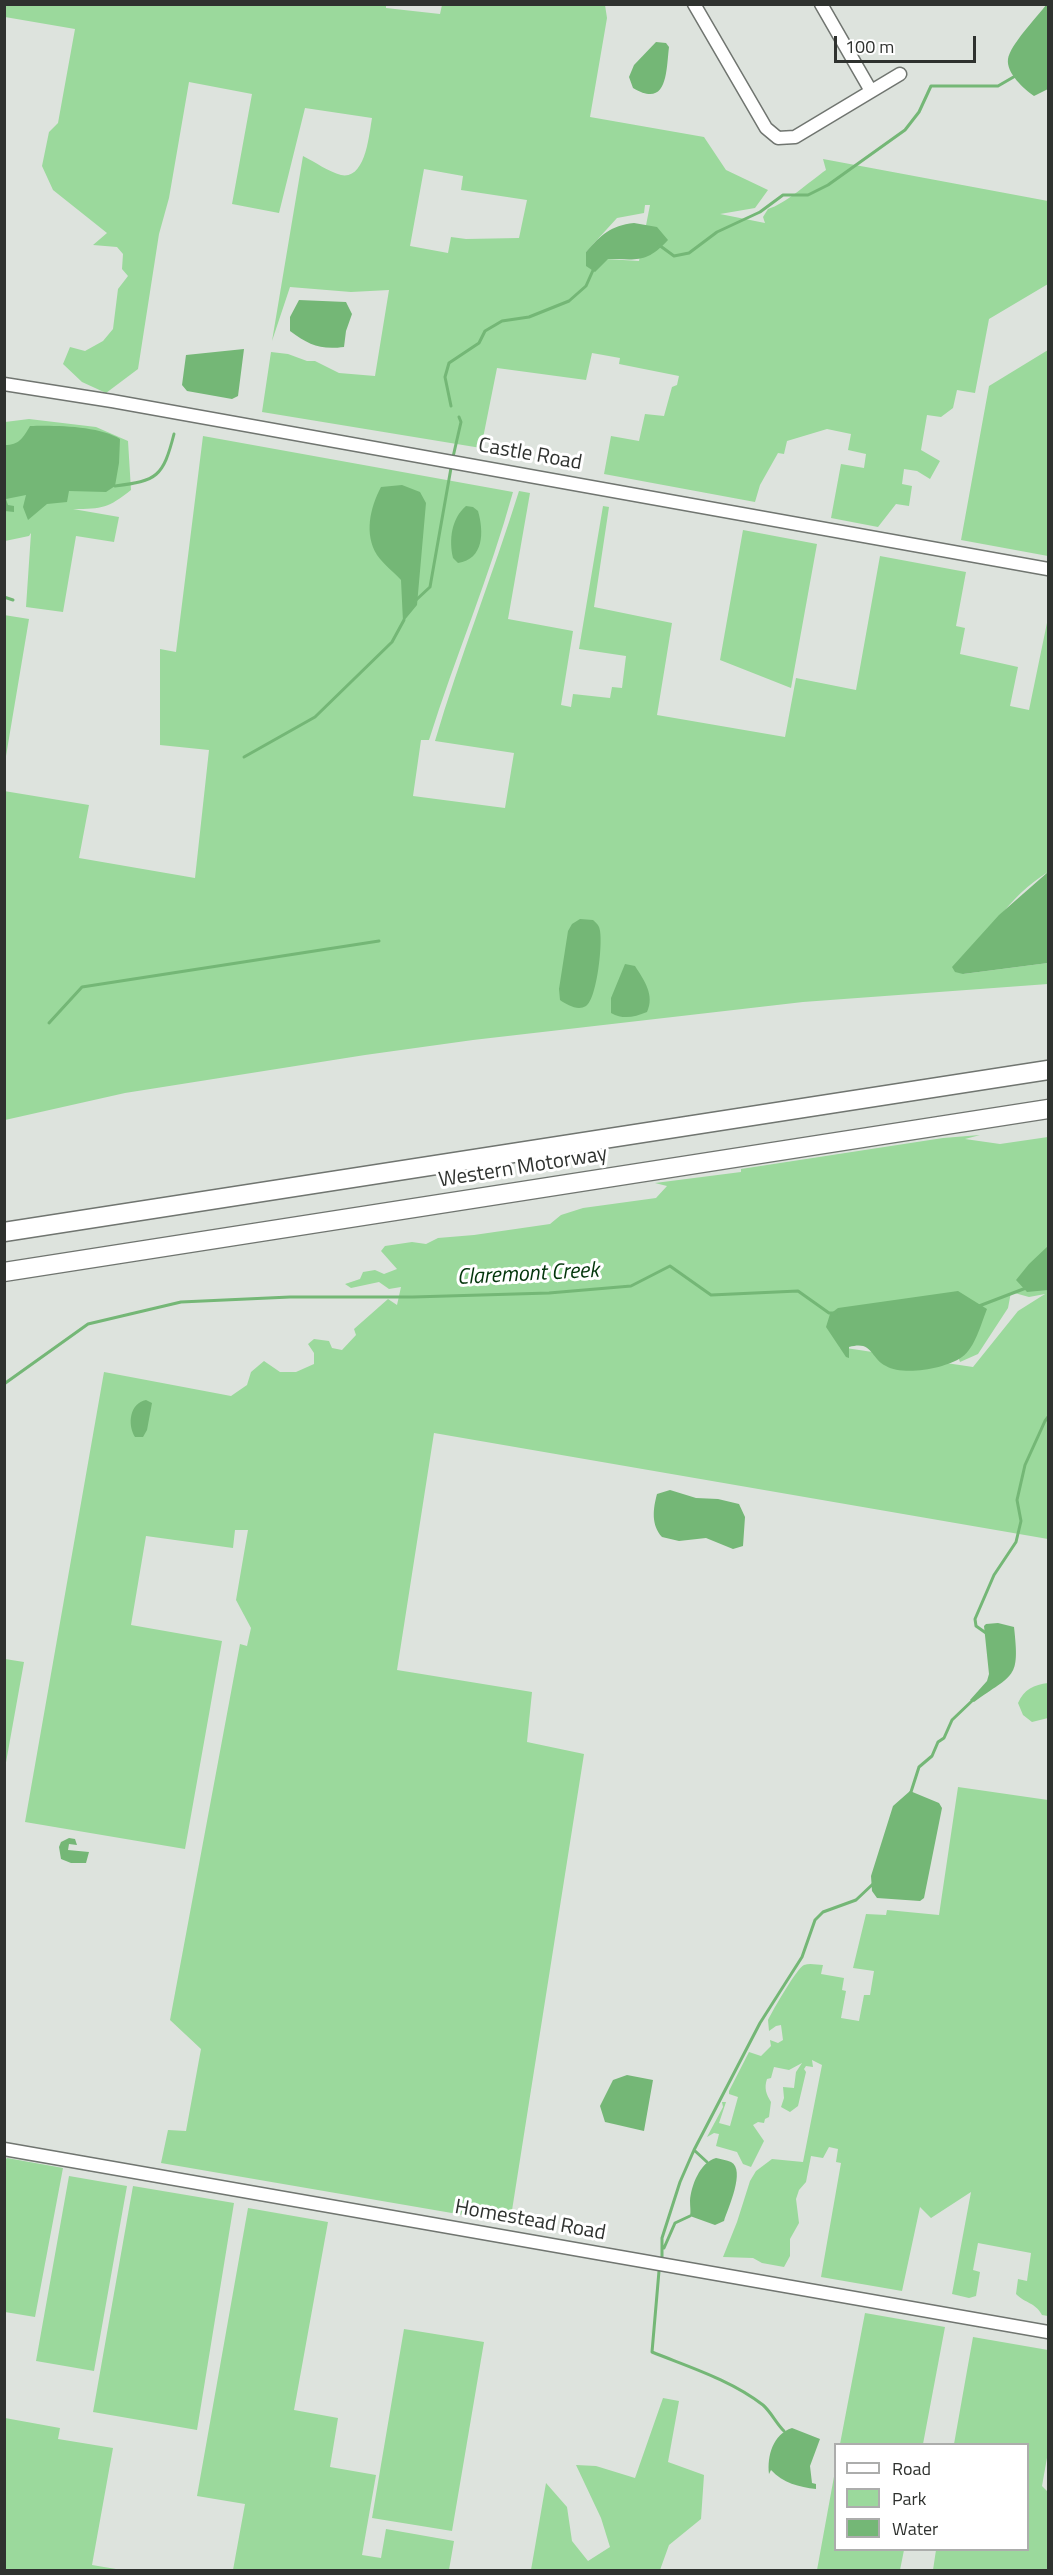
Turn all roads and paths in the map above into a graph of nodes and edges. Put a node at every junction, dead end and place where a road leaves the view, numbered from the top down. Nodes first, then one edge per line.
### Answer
1 (694, 4) edge
2 (821, 4) edge
3 (900, 74) dead end
4 (871, 91) junction
5 (4, 384) edge
6 (1048, 569) edge
7 (1048, 1070) edge
8 (1048, 1109) edge
9 (4, 1232) edge
10 (4, 1272) edge
11 (4, 2149) edge
12 (1048, 2332) edge

1 - 4 street
2 - 4 street
3 - 4 street
5 - 6 street, Castle Road
7 - 9 highway, Western Motorway
8 - 10 highway, Western Motorway
11 - 12 street, Homestead Road

